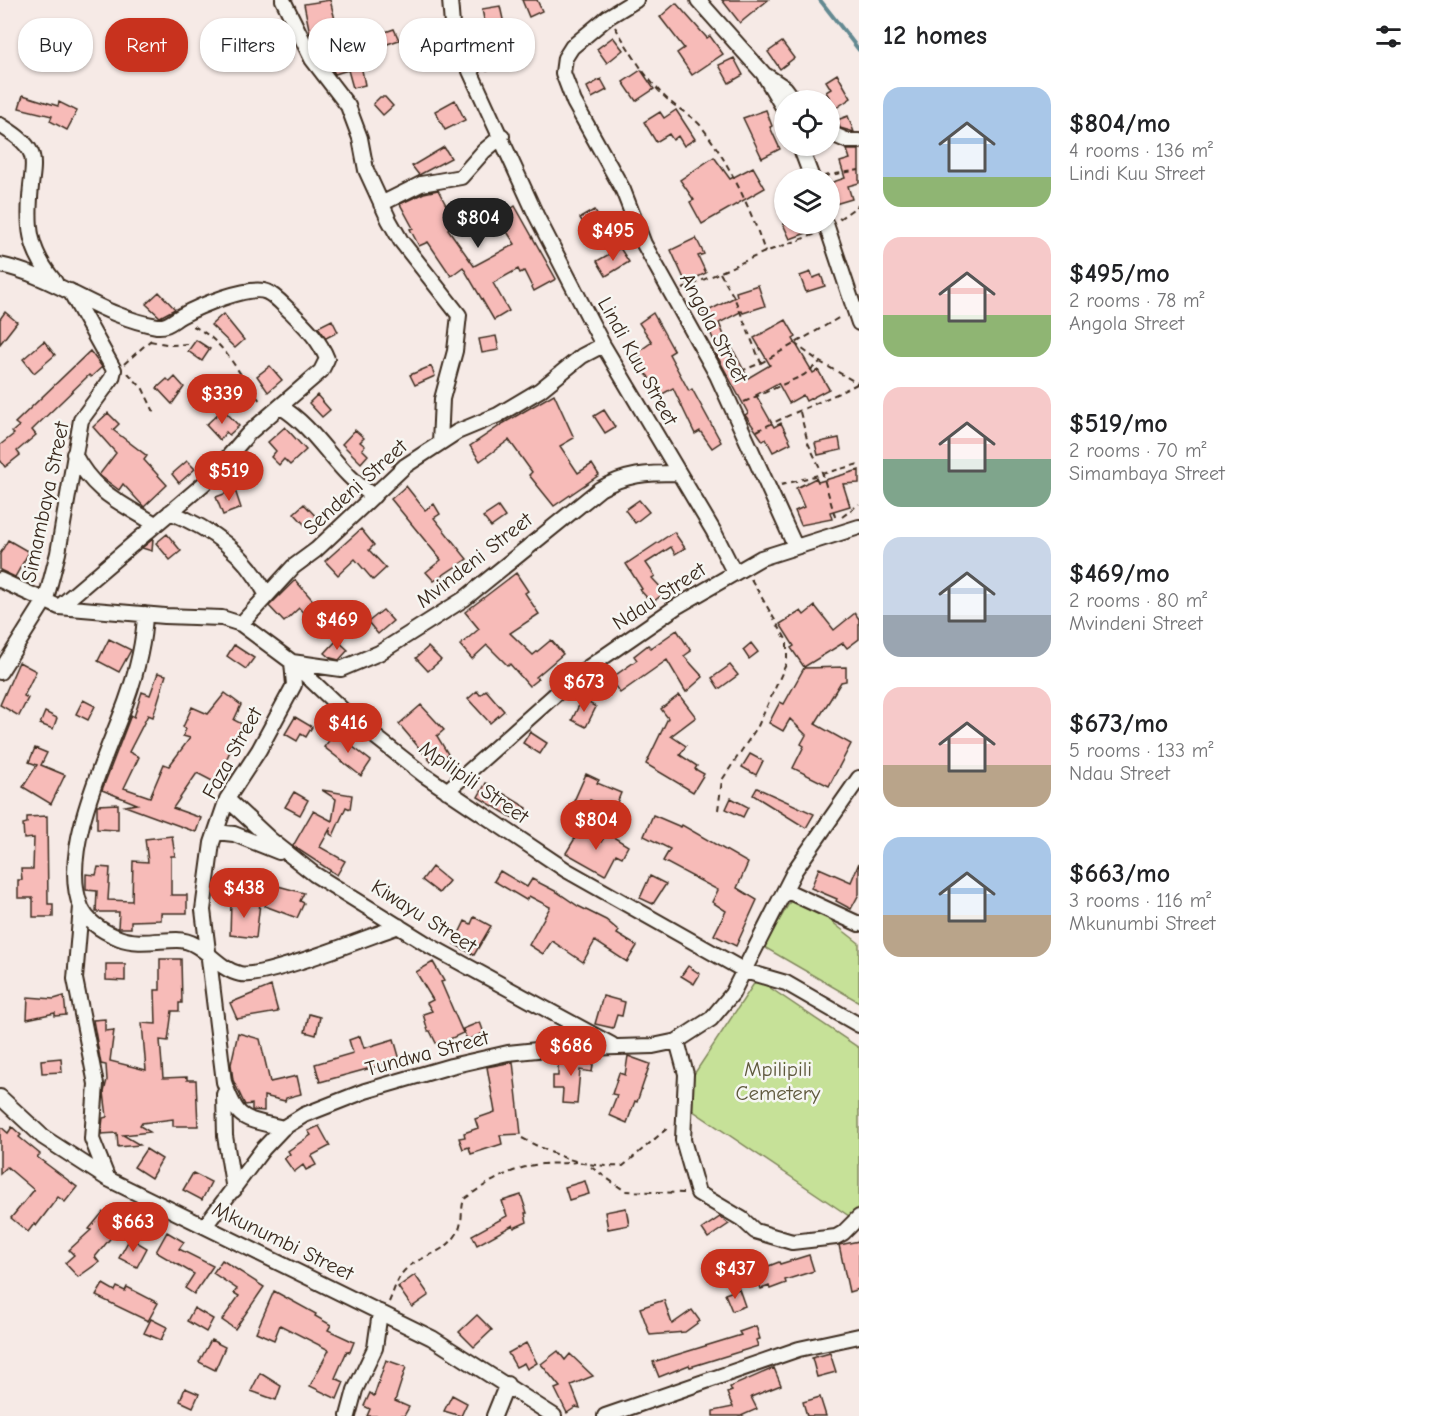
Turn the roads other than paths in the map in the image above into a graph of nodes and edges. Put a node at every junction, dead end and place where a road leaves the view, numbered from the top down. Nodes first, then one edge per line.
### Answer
1 (283, 0) edge
2 (450, 0) edge
3 (636, 0) edge
4 (698, 0) edge
5 (763, 73) junction
6 (786, 90) edge
7 (774, 92) edge
8 (0, 125) edge
9 (502, 136) junction
10 (840, 137) edge
11 (859, 141) edge
12 (381, 204) junction
13 (830, 234) edge
14 (0, 265) edge
15 (56, 283) junction
16 (70, 291) junction
17 (857, 317) edge
18 (603, 345) junction
19 (280, 408) junction
20 (440, 442) junction
21 (74, 454) junction
22 (677, 473) junction
23 (374, 496) junction
24 (170, 512) junction
25 (155, 524) junction
26 (859, 527) edge
27 (795, 546) junction
28 (739, 569) junction
29 (0, 580) edge
30 (266, 594) junction
31 (46, 599) junction
32 (60, 607) junction
33 (145, 614) junction
34 (241, 624) junction
35 (292, 662) junction
36 (0, 672) edge
37 (859, 778) edge
38 (447, 791) junction
39 (854, 798) edge
40 (227, 799) junction
41 (216, 832) junction
42 (292, 855) junction
43 (785, 890) junction
44 (81, 907) junction
45 (859, 924) edge
46 (399, 926) junction
47 (210, 954) junction
48 (745, 971) junction
49 (859, 1025) edge
50 (677, 1041) junction
51 (614, 1046) junction
52 (224, 1082) junction
53 (0, 1097) edge
54 (283, 1128) junction
55 (108, 1179) junction
56 (234, 1190) junction
57 (859, 1217) edge
58 (205, 1226) junction
59 (382, 1314) junction
60 (859, 1336) edge
61 (507, 1384) junction
62 (348, 1416) edge
63 (494, 1416) edge
64 (554, 1416) edge
65 (605, 1416) edge

1 - 12 street
2 - 9 street, Lindi Kuu Street
3 - 27 street, Angola Street
4 - 5 street
5 - 6 street
5 - 7 street
8 - 15 street
9 - 12 street
9 - 18 street, Lindi Kuu Street
10 - 11 street
12 - 20 street
13 - 17 street
14 - 15 street
15 - 16 street
16 - 19 street, Simambaya Street
16 - 21 street, Simambaya Street
18 - 20 street, Sendeni Street
18 - 22 street, Lindi Kuu Street
19 - 23 street
19 - 24 street, Simambaya Street
20 - 23 street, Sendeni Street
21 - 25 street
21 - 31 street, Simambaya Street
22 - 28 street, Lindi Kuu Street
22 - 35 street, Mvindeni Street
23 - 30 street, Sendeni Street
24 - 25 street, Simambaya Street
24 - 30 street
25 - 32 street, Simambaya Street
26 - 27 street
27 - 28 street, Ndau Street
28 - 38 street, Ndau Street
29 - 31 street, Mpilipili Street
30 - 34 street, Sendeni Street
31 - 32 street, Mpilipili Street
31 - 36 street, Simambaya Street
32 - 33 street, Mpilipili Street
33 - 34 street, Mpilipili Street
33 - 44 street
34 - 35 street, Mpilipili Street
35 - 38 street, Mpilipili Street
35 - 40 street, Faza Street
37 - 39 street, Tundwa Street
38 - 48 street, Mpilipili Street
39 - 43 street, Tundwa Street
40 - 41 street, Faza Street
40 - 42 street, Kiwayu Street
41 - 42 street
41 - 47 street, Faza Street
42 - 46 street, Kiwayu Street
43 - 45 street
43 - 48 street, Tundwa Street
44 - 47 street
44 - 55 street
46 - 47 street
46 - 51 street, Kiwayu Street
47 - 52 street, Faza Street
48 - 49 street, Mpilipili Street
48 - 50 street, Tundwa Street
50 - 51 street, Tundwa Street
50 - 57 street
51 - 54 street, Tundwa Street
52 - 54 street, Faza Street
52 - 56 street, Faza Street
53 - 55 street, Mkunumbi Street
54 - 56 street, Tundwa Street
55 - 58 street, Mkunumbi Street
56 - 58 street, Tundwa Street
58 - 59 street, Mkunumbi Street
59 - 61 street, Mkunumbi Street
59 - 62 street
60 - 65 street
61 - 63 street
61 - 64 street, Mkunumbi Street

